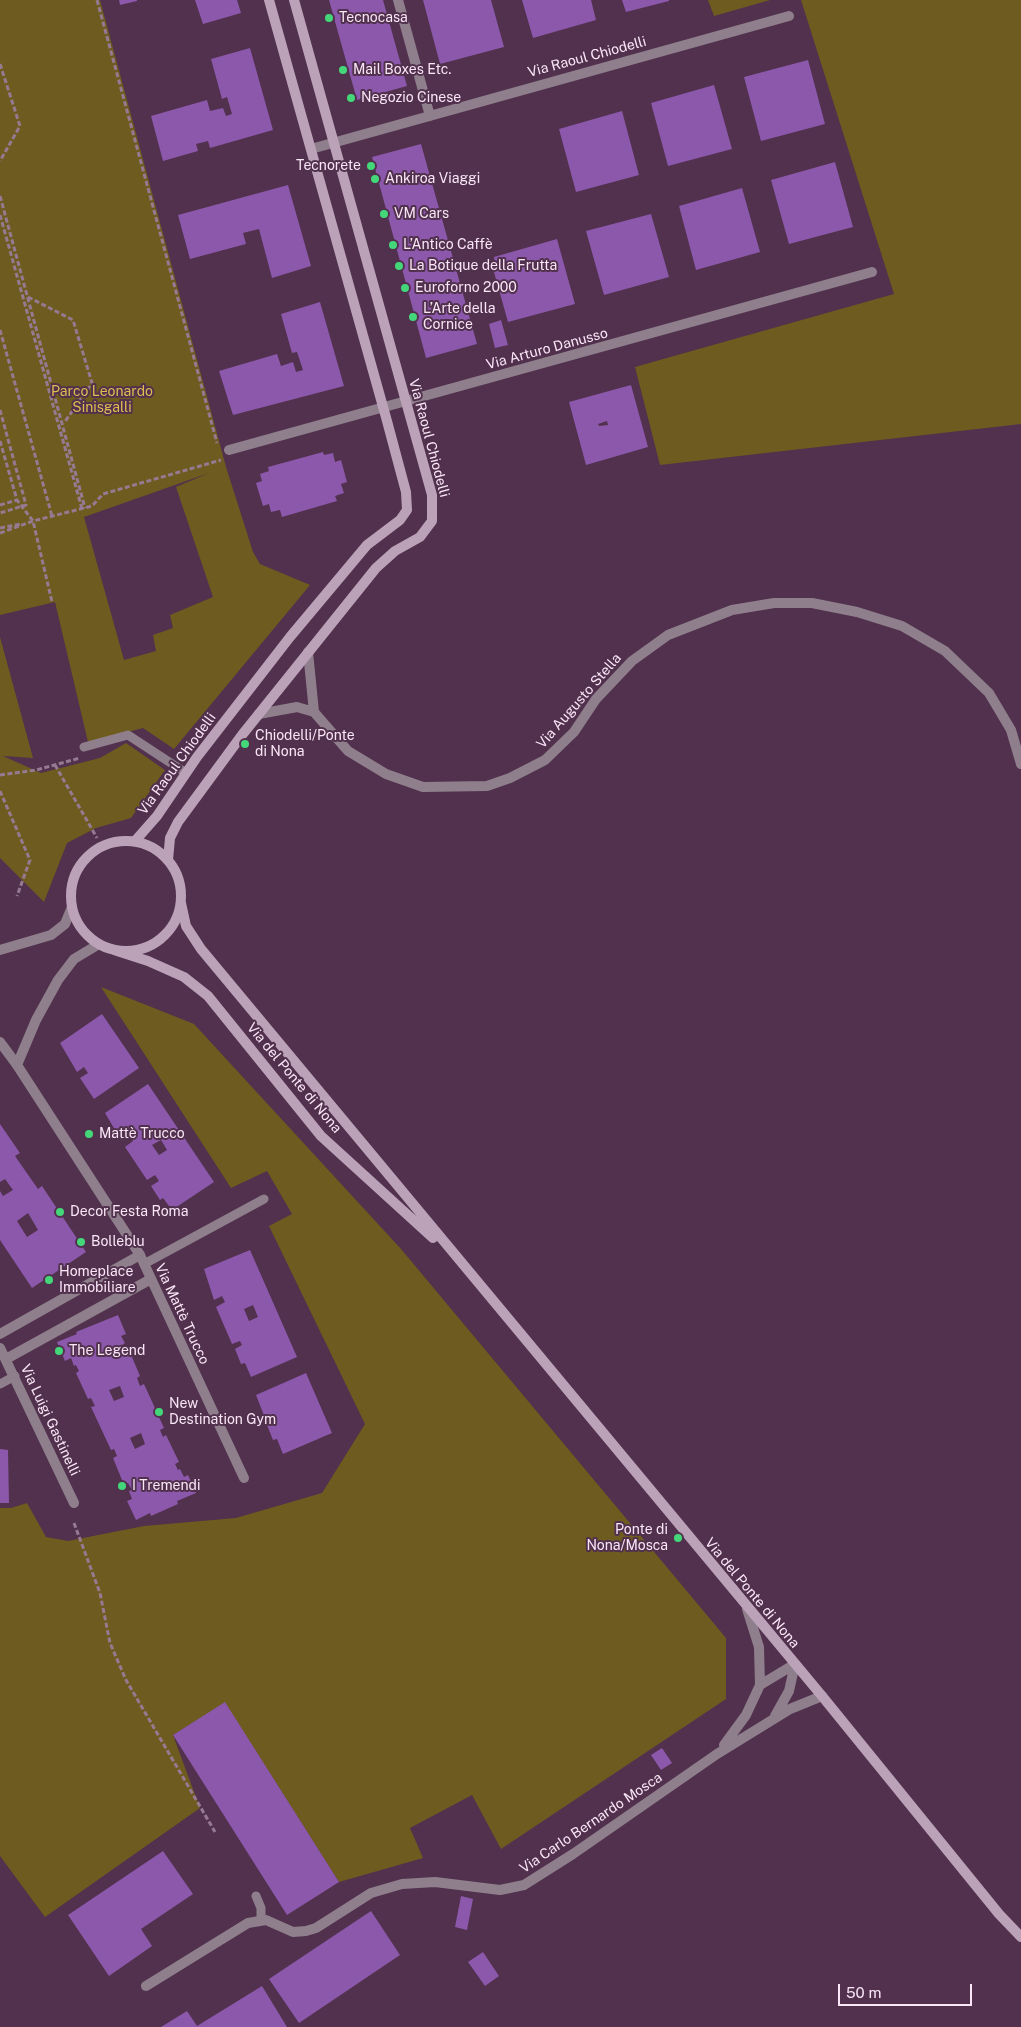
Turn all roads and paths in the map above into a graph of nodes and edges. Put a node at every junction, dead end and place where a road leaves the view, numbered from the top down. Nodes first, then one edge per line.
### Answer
1 (97, 0) edge
2 (270, 0) edge
3 (294, 0) edge
4 (398, 0) edge
5 (789, 16) dead end
6 (0, 64) edge
7 (430, 116) junction
8 (334, 143) junction
9 (311, 149) junction
10 (0, 161) edge
11 (0, 196) edge
12 (0, 215) edge
13 (872, 272) dead end
14 (28, 297) junction
15 (0, 330) edge
16 (406, 402) junction
17 (383, 408) junction
18 (0, 410) edge
19 (63, 424) junction
20 (0, 441) edge
21 (228, 450) joint
22 (2, 451) edge
23 (221, 460) junction
24 (17, 500) junction
25 (0, 505) edge
26 (22, 506) junction
27 (84, 508) junction
28 (0, 513) edge
29 (52, 516) junction
30 (32, 521) junction
31 (0, 528) edge
32 (0, 533) edge
33 (52, 602) dead end
34 (308, 652) junction
35 (314, 712) junction
36 (259, 714) junction
37 (84, 747) dead end
38 (1021, 764) edge
39 (55, 765) dead end
40 (186, 773) junction
41 (0, 791) edge
42 (97, 838) dead end
43 (135, 841) junction
44 (168, 860) junction
45 (17, 896) dead end
46 (181, 903) junction
47 (72, 907) junction
48 (99, 944) junction
49 (0, 950) edge
50 (114, 950) junction
51 (0, 1042) edge
52 (17, 1065) junction
53 (264, 1199) dead end
54 (142, 1260) junction
55 (463, 1266) junction
56 (151, 1279) junction
57 (0, 1334) edge
58 (0, 1348) edge
59 (6, 1359) junction
60 (15, 1376) junction
61 (0, 1384) edge
62 (244, 1478) dead end
63 (74, 1503) dead end
64 (74, 1523) dead end
65 (747, 1609) junction
66 (795, 1664) junction
67 (760, 1685) junction
68 (822, 1696) junction
69 (771, 1720) junction
70 (717, 1754) junction
71 (215, 1832) dead end
72 (256, 1896) dead end
73 (261, 1920) junction
74 (1021, 1937) edge
75 (146, 1986) dead end

1 - 23 path
2 - 9 main road, Via Raoul Chiodelli
3 - 8 main road, Via Raoul Chiodelli
4 - 7 street
5 - 7 street, Via Raoul Chiodelli
6 - 10 path
7 - 8 street, Via Raoul Chiodelli
8 - 9 street, Via Raoul Chiodelli
8 - 16 main road, Via Raoul Chiodelli
9 - 17 main road, Via Raoul Chiodelli
11 - 14 path
12 - 27 path
13 - 16 street, Via Arturo Danusso
14 - 19 path
14 - 19 path
15 - 29 path
16 - 17 street, Via Arturo Danusso
16 - 34 main road, Via Raoul Chiodelli
17 - 21 street, Via Arturo Danusso
17 - 40 main road, Via Raoul Chiodelli
18 - 26 path
19 - 27 path
20 - 22 path
21 - 23 path
22 - 24 path
23 - 27 path
24 - 25 path
24 - 26 path
26 - 28 path
26 - 30 path
27 - 29 path
29 - 30 path
30 - 31 path
30 - 32 path
30 - 33 path
34 - 35 street
34 - 36 main road, Via Raoul Chiodelli
35 - 36 street
35 - 38 street, Via Augusto Stella
36 - 44 main road, Via Raoul Chiodelli
37 - 40 lane
39 - 42 path
40 - 43 main road, Via Raoul Chiodelli
41 - 45 path
43 - 44 main road
43 - 47 main road
44 - 46 main road
46 - 50 main road
46 - 55 main road, Via del Ponte di Nona
47 - 48 main road
47 - 49 street
48 - 50 main road
48 - 52 street
50 - 55 main road, Via del Ponte di Nona
51 - 52 street, Via Mattè Trucco
52 - 54 street, Via Mattè Trucco
53 - 54 lane
54 - 56 street, Via Mattè Trucco
54 - 57 street
55 - 65 main road, Via del Ponte di Nona
56 - 59 street
56 - 62 street, Via Mattè Trucco
58 - 59 street, Via Luigi Gastinelli
59 - 60 street, Via Luigi Gastinelli
60 - 61 lane
60 - 63 street, Via Luigi Gastinelli
64 - 71 path
65 - 66 main road, Via del Ponte di Nona
65 - 67 street, Via Carlo Bernardo Mosca
66 - 67 street
66 - 68 main road, Via del Ponte di Nona
66 - 69 street, Via Carlo Bernardo Mosca
67 - 70 street, Via Carlo Bernardo Mosca
68 - 69 street, Via Carlo Bernardo Mosca
68 - 74 main road, Via del Ponte di Nona
69 - 70 street, Via Carlo Bernardo Mosca
70 - 73 street, Via Carlo Bernardo Mosca
72 - 73 lane
73 - 75 street

